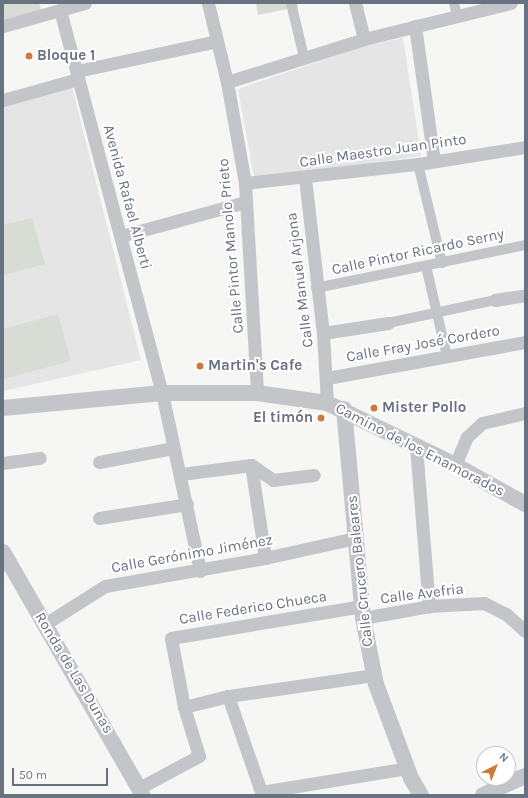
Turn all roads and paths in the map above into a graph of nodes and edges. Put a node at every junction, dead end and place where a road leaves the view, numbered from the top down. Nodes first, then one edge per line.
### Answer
1 (85, 3) edge
2 (208, 3) edge
3 (291, 3) edge
4 (355, 3) edge
5 (454, 3) edge
6 (510, 3) edge
7 (53, 8) edge
8 (457, 16) junction
9 (3, 26) edge
10 (415, 26) junction
11 (364, 39) junction
12 (217, 41) junction
13 (304, 58) junction
14 (78, 75) junction
15 (227, 82) junction
16 (3, 100) edge
17 (525, 148) edge
18 (434, 161) junction
19 (418, 164) junction
20 (305, 178) junction
21 (245, 183) junction
22 (245, 202) junction
23 (121, 236) junction
24 (525, 245) edge
25 (442, 263) junction
26 (426, 266) junction
27 (316, 288) junction
28 (525, 295) edge
29 (495, 300) joint
30 (436, 313) junction
31 (388, 323) joint
32 (323, 333) junction
33 (525, 342) edge
34 (447, 356) junction
35 (327, 378) junction
36 (162, 393) junction
37 (257, 393) junction
38 (327, 403) junction
39 (3, 408) edge
40 (344, 409) junction
41 (525, 413) edge
42 (416, 446) junction
43 (173, 448) junction
44 (40, 458) dead end
45 (98, 462) dead end
46 (3, 463) edge
47 (251, 465) junction
48 (455, 465) junction
49 (181, 474) junction
50 (314, 475) dead end
51 (187, 504) junction
52 (525, 504) edge
53 (99, 518) dead end
54 (355, 538) junction
55 (3, 552) edge
56 (265, 558) junction
57 (200, 571) junction
58 (429, 606) junction
59 (363, 612) junction
60 (45, 624) junction
61 (525, 631) edge
62 (374, 675) junction
63 (228, 696) junction
64 (184, 707) junction
65 (407, 768) junction
66 (525, 776) edge
67 (141, 792) edge
68 (421, 795) edge
69 (483, 795) edge

1 - 7 street
2 - 12 street, Calle Pintor Manolo Prieto
3 - 13 street
4 - 11 street
5 - 8 street
6 - 8 street
7 - 9 street
7 - 14 street, Avenida Rafael Alberti
8 - 10 street
10 - 11 street
10 - 18 street
11 - 13 street
12 - 14 street
12 - 15 street, Calle Pintor Manolo Prieto
13 - 15 street
14 - 16 street
14 - 23 street, Avenida Rafael Alberti
15 - 21 street, Calle Pintor Manolo Prieto
17 - 18 street, Calle Maestro Juan Pinto
18 - 19 street, Calle Maestro Juan Pinto
19 - 20 street, Calle Maestro Juan Pinto
19 - 25 street
20 - 21 street, Calle Maestro Juan Pinto
20 - 27 street, Calle Manuel Arjona
21 - 22 street, Calle Pintor Manolo Prieto
22 - 23 street
22 - 37 street, Calle Pintor Manolo Prieto
23 - 36 street, Avenida Rafael Alberti
24 - 25 street, Calle Pintor Ricardo Serny
25 - 26 street, Calle Pintor Ricardo Serny
26 - 27 street, Calle Pintor Ricardo Serny
26 - 30 street
27 - 32 street, Calle Manuel Arjona
28 - 29 street
29 - 30 street
30 - 31 street
30 - 34 street
31 - 32 street
32 - 35 street, Calle Manuel Arjona
33 - 34 street, Calle Fray José Cordero
34 - 35 street, Calle Fray José Cordero
35 - 38 street, Calle Manuel Arjona
36 - 37 street, Camino de los Enamorados
36 - 39 street, Camino de los Enamorados
36 - 43 street, Avenida Rafael Alberti
37 - 38 street, Camino de los Enamorados
38 - 40 street, Camino de los Enamorados
40 - 42 street, Camino de los Enamorados
40 - 54 street, Calle Crucero Baleares
41 - 48 street
42 - 48 street, Camino de los Enamorados
42 - 58 street
43 - 45 street
43 - 49 street, Avenida Rafael Alberti
44 - 46 street
47 - 49 street
47 - 50 street
47 - 56 street
48 - 52 street, Camino de los Enamorados
49 - 51 street, Avenida Rafael Alberti
51 - 53 street
51 - 57 street, Avenida Rafael Alberti
54 - 56 street, Calle Gerónimo Jiménez
54 - 59 street, Calle Crucero Baleares
55 - 60 street, Ronda de Las Dunas
56 - 57 street, Calle Gerónimo Jiménez
57 - 60 street, Calle Gerónimo Jiménez
58 - 59 street, Calle Avefria
58 - 61 street, Calle Avefria
59 - 62 street, Calle Crucero Baleares
59 - 64 street, Calle Federico Chueca
60 - 67 street, Ronda de Las Dunas
62 - 63 street
62 - 65 street, Calle Crucero Baleares
63 - 64 street
63 - 65 street
64 - 67 street, Calle Federico Chueca
65 - 68 street, Calle Crucero Baleares
66 - 69 street

